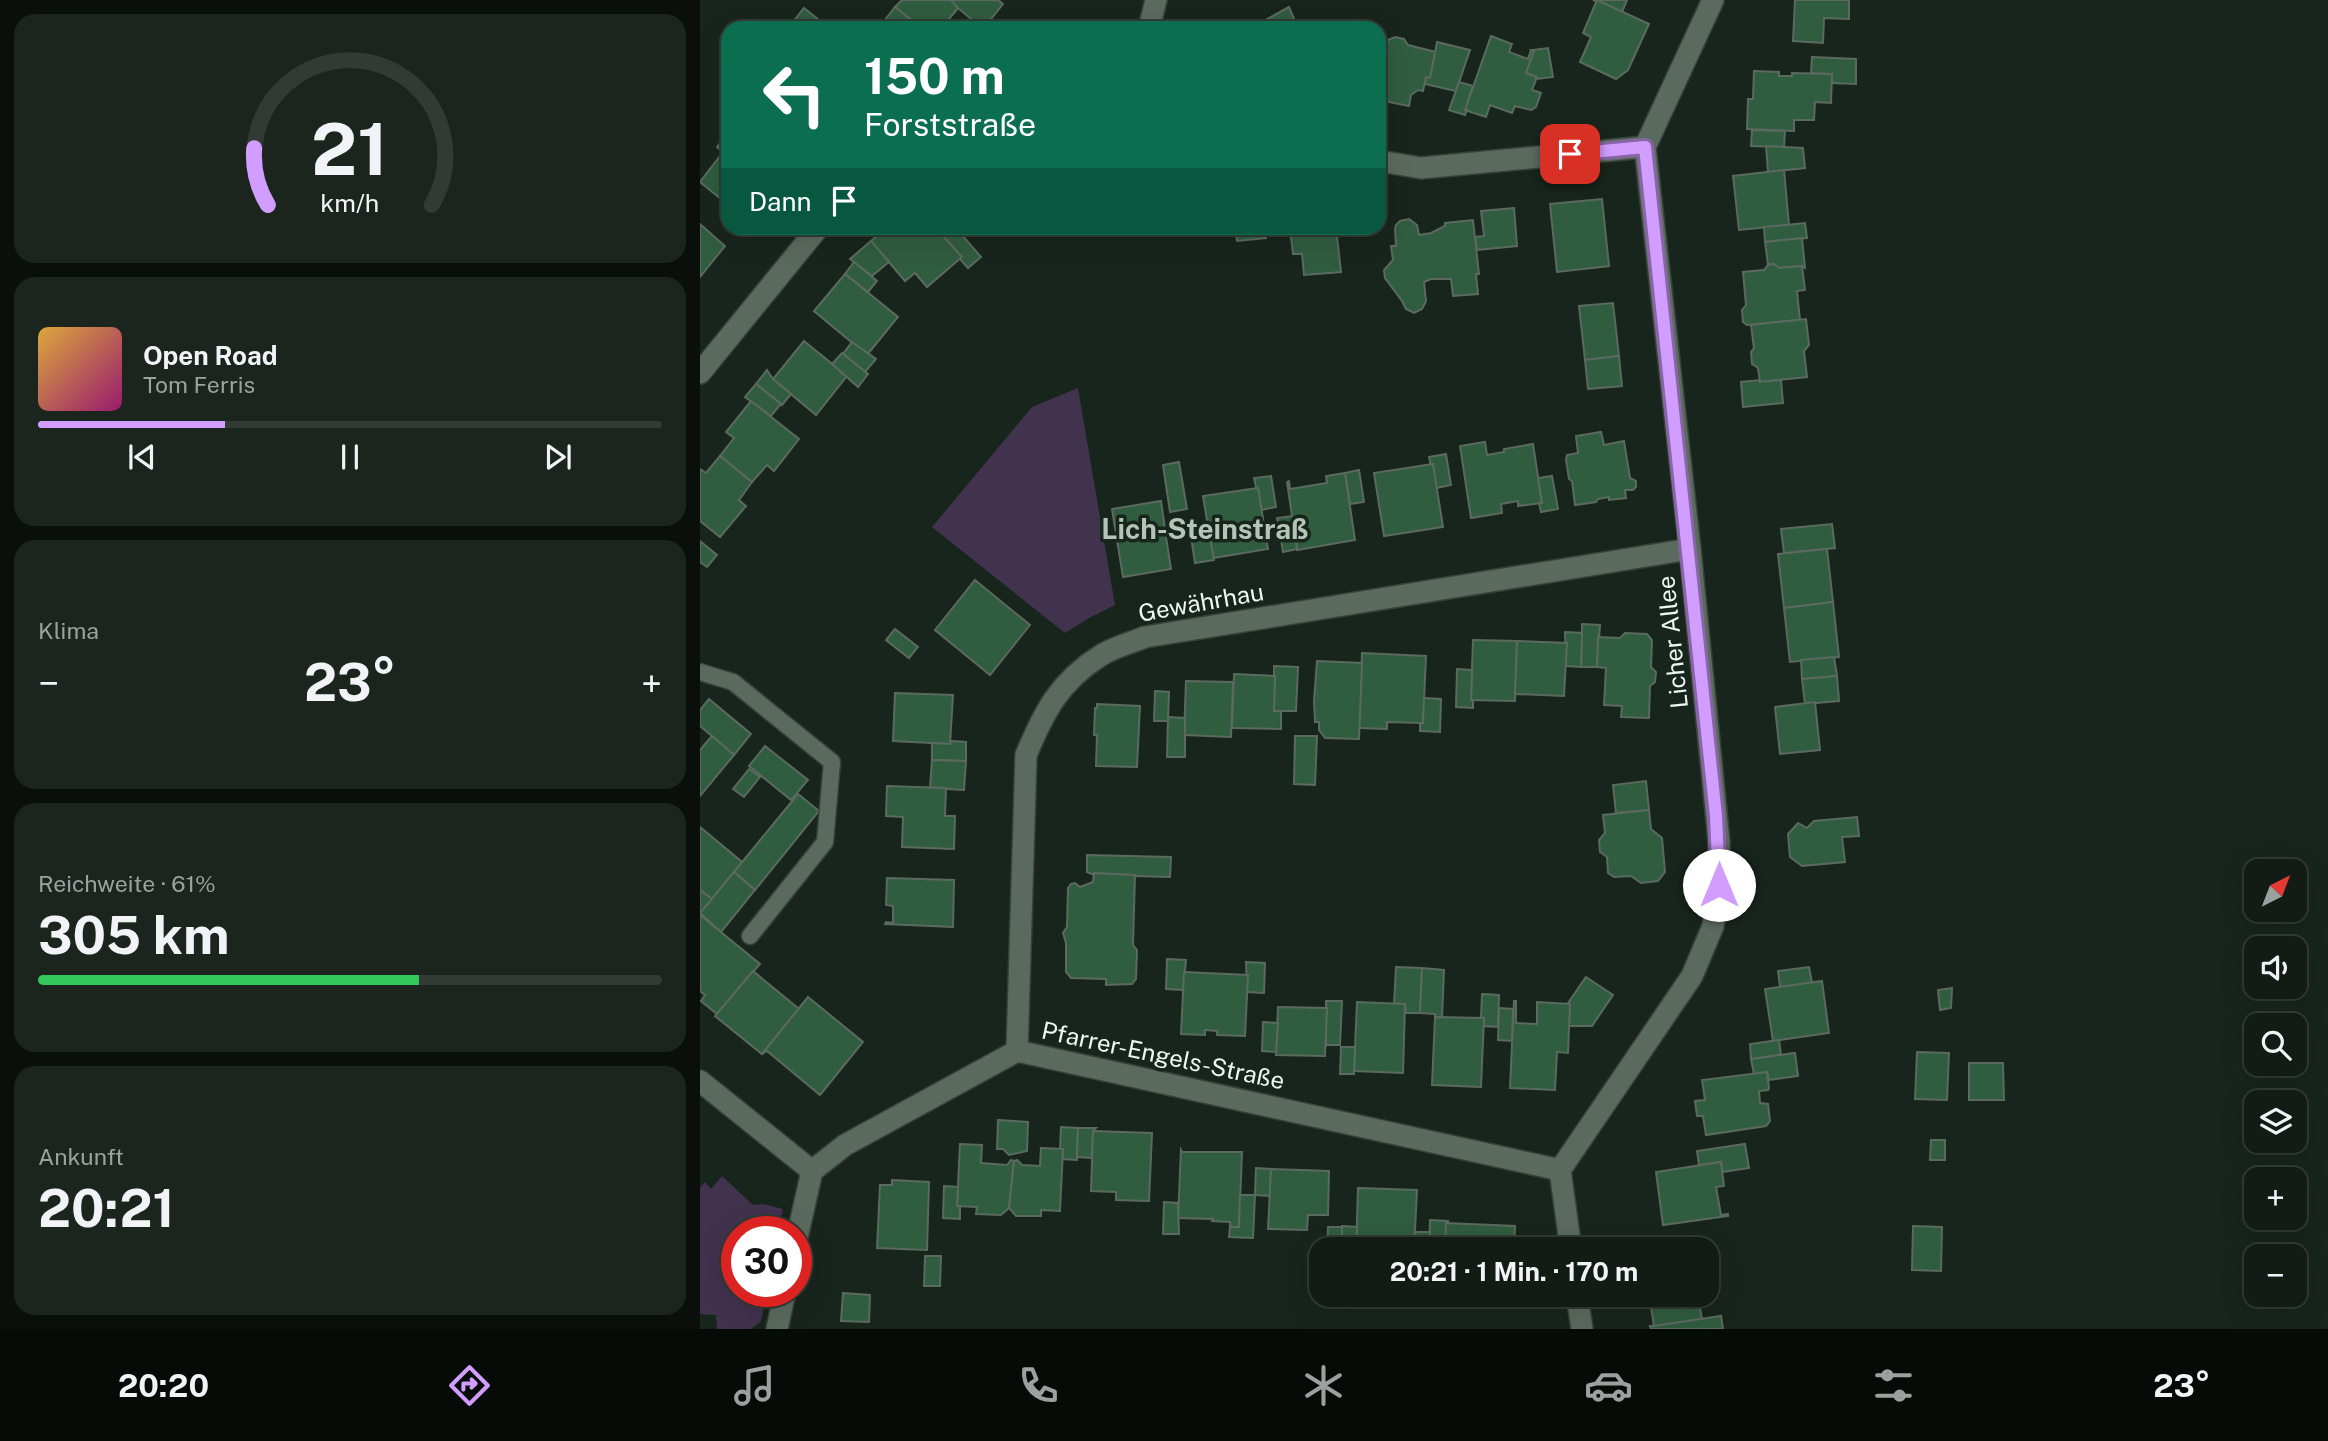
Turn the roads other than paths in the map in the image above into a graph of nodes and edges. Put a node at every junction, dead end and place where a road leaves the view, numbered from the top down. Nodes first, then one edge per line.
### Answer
1 (1156, 0) edge
2 (1713, 0) edge
3 (1151, 21) edge
4 (1645, 147) junction
5 (1386, 162) edge
6 (812, 235) edge
7 (700, 373) edge
8 (1690, 549) junction
9 (700, 672) edge
10 (750, 936) dead end
11 (1017, 1051) junction
12 (700, 1081) edge
13 (1560, 1170) junction
14 (812, 1171) junction
15 (802, 1216) edge
16 (1569, 1237) edge
17 (782, 1307) edge
18 (1579, 1307) edge
19 (777, 1329) edge
20 (1582, 1329) edge

1 - 3 street
2 - 4 street
4 - 5 street
4 - 8 street, Licher Allee
6 - 7 street
8 - 11 street, Gewährhau
8 - 13 street, Licher Allee
9 - 10 lane
11 - 13 street, Pfarrer-Engels-Straße
11 - 14 street, Pfarrer-Engels-Straße
12 - 14 street
13 - 16 street
14 - 15 street
17 - 19 street
18 - 20 street

